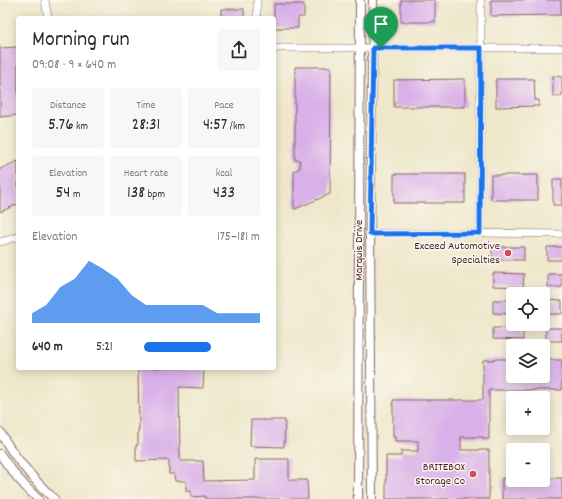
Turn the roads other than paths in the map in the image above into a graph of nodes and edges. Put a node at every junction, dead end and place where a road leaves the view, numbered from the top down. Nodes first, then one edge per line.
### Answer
1 (45, 0) edge
2 (257, 0) edge
3 (360, 0) edge
4 (373, 0) edge
5 (481, 0) edge
6 (48, 16) edge
7 (257, 16) edge
8 (276, 48) edge
9 (360, 48) junction
10 (373, 48) junction
11 (481, 48) junction
12 (562, 48) edge
13 (480, 233) junction
14 (370, 234) junction
15 (562, 234) edge
16 (16, 238) edge
17 (0, 242) edge
18 (0, 432) edge
19 (0, 454) edge
20 (38, 499) edge
21 (54, 499) edge
22 (358, 499) edge
23 (372, 499) edge

1 - 6 street
2 - 7 street
3 - 9 main road, Marquis Drive
4 - 10 main road, Marquis Drive
5 - 11 street
8 - 9 street
9 - 10 street
9 - 22 main road, Marquis Drive
10 - 11 street
10 - 14 main road, Marquis Drive
11 - 12 street
11 - 13 street
13 - 14 street
13 - 15 street
14 - 23 main road, Marquis Drive
16 - 17 street
18 - 21 main road
19 - 20 main road

